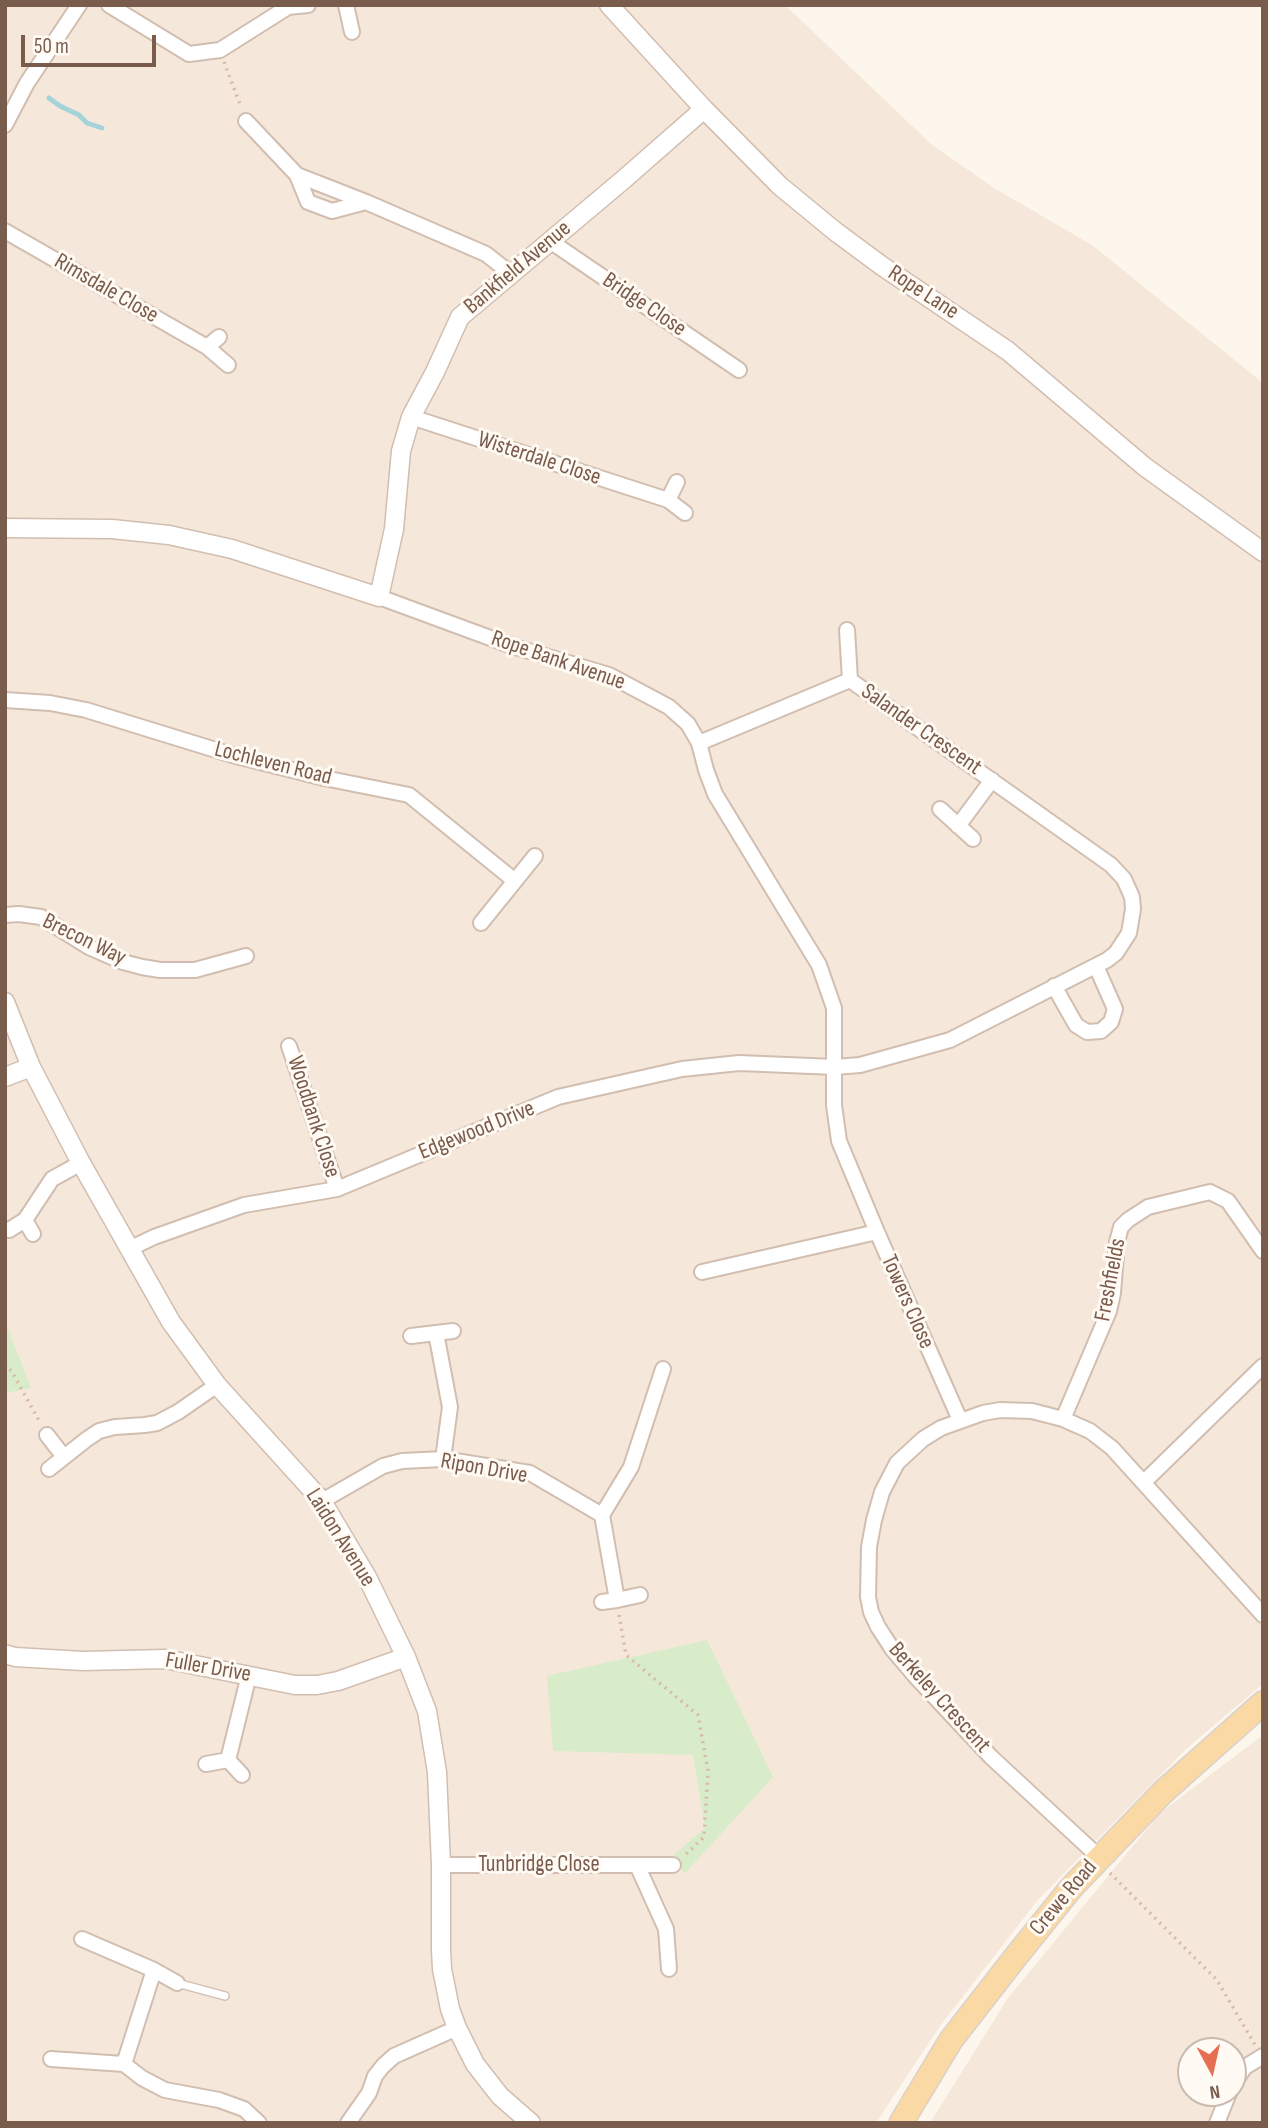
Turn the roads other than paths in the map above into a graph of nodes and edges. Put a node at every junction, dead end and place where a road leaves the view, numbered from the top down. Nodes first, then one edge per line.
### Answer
1 (79, 5) edge
2 (109, 5) edge
3 (308, 5) edge
4 (346, 5) edge
5 (609, 5) edge
6 (352, 32) dead end
7 (704, 109) junction
8 (246, 121) road end
9 (5, 125) edge
10 (297, 175) junction
11 (366, 202) junction
12 (5, 231) edge
13 (550, 241) junction
14 (510, 273) junction
15 (219, 337) dead end
16 (207, 347) junction
17 (228, 365) dead end
18 (739, 370) dead end
19 (411, 417) junction
20 (677, 482) dead end
21 (668, 500) junction
22 (685, 513) dead end
23 (5, 528) edge
24 (1263, 552) edge
25 (379, 597) junction
26 (847, 630) dead end
27 (850, 680) junction
28 (5, 700) edge
29 (699, 743) junction
30 (992, 780) junction
31 (940, 808) dead end
32 (958, 826) junction
33 (973, 839) dead end
34 (535, 856) dead end
35 (514, 881) junction
36 (5, 915) edge
37 (481, 923) dead end
38 (246, 956) dead end
39 (1096, 966) junction
40 (1054, 986) junction
41 (5, 1002) edge
42 (289, 1046) dead end
43 (31, 1067) junction
44 (835, 1067) junction
45 (5, 1077) edge
46 (81, 1163) junction
47 (337, 1189) junction
48 (24, 1220) junction
49 (9, 1230) dead end
50 (877, 1232) junction
51 (33, 1234) dead end
52 (129, 1249) junction
53 (1263, 1251) edge
54 (702, 1272) dead end
55 (453, 1331) dead end
56 (436, 1333) junction
57 (411, 1336) dead end
58 (1263, 1366) edge
59 (663, 1369) dead end
60 (217, 1385) junction
61 (1063, 1419) junction
62 (960, 1420) junction
63 (47, 1435) road end
64 (64, 1457) junction
65 (443, 1459) junction
66 (49, 1469) dead end
67 (1144, 1482) junction
68 (322, 1502) junction
69 (603, 1515) junction
70 (640, 1595) dead end
71 (1263, 1615) edge
72 (5, 1654) edge
73 (406, 1657) junction
74 (249, 1675) junction
75 (1263, 1703) edge
76 (228, 1760) junction
77 (205, 1765) dead end
78 (242, 1775) dead end
79 (1099, 1857) junction
80 (441, 1865) junction
81 (638, 1865) junction
82 (673, 1865) road end
83 (82, 1939) dead end
84 (669, 1969) dead end
85 (154, 1970) junction
86 (177, 1983) joint
87 (225, 1996) dead end
88 (457, 2028) junction
89 (1262, 2056) edge
90 (51, 2059) dead end
91 (124, 2064) junction
92 (1247, 2066) edge
93 (259, 2123) edge
94 (348, 2123) edge
95 (531, 2123) edge
96 (901, 2123) edge

1 - 9 street
2 - 3 street
4 - 6 street
5 - 7 street, Rope Lane
7 - 13 street, Bankfield Avenue
7 - 24 street, Rope Lane
8 - 10 street
10 - 11 street
10 - 11 street
11 - 14 street
12 - 16 street, Rimsdale Close
13 - 14 street, Bankfield Avenue
13 - 18 street, Bridge Close
14 - 19 street, Bankfield Avenue
15 - 16 street
16 - 17 street, Rimsdale Close
19 - 21 street, Wisterdale Close
19 - 25 street, Bankfield Avenue
20 - 21 street
21 - 22 street, Wisterdale Close
23 - 25 street, Rope Bank Avenue
25 - 29 street, Rope Bank Avenue
26 - 27 street, Salander Crescent
27 - 29 street, Salander Crescent
27 - 30 street, Salander Crescent
28 - 35 street, Lochleven Road
29 - 44 street, Rope Bank Avenue
30 - 32 street, Salander Crescent
30 - 39 street, Salander Crescent
31 - 32 street
32 - 33 street
34 - 35 street
35 - 37 street
36 - 38 street, Brecon Way
39 - 40 street, Salander Crescent
39 - 40 street
40 - 44 street, Salander Crescent
41 - 43 street, Laidon Avenue
42 - 47 street, Woodbank Close
43 - 45 street
43 - 46 street, Laidon Avenue
44 - 47 street, Edgewood Drive
44 - 50 street, Rope Bank Avenue
46 - 48 street
46 - 52 street, Laidon Avenue
47 - 52 street, Edgewood Drive
48 - 49 street
48 - 51 street
50 - 54 street, Towers Close
50 - 62 street, Towers Close
52 - 60 street, Laidon Avenue
53 - 61 street, Freshfields
55 - 56 street
56 - 57 street
56 - 65 street
58 - 67 street
59 - 69 street
60 - 64 street
60 - 68 street, Laidon Avenue
61 - 62 street, Berkeley Crescent
61 - 67 street, Berkeley Crescent
62 - 79 street, Berkeley Crescent
63 - 64 street
64 - 66 street
65 - 68 street, Ripon Drive
65 - 69 street, Ripon Drive
67 - 71 street, Berkeley Crescent
68 - 73 street, Laidon Avenue
69 - 70 street
72 - 74 street, Fuller Drive
73 - 74 street, Fuller Drive
73 - 80 street, Laidon Avenue
74 - 76 street
75 - 79 main road, Crewe Road
76 - 77 street
76 - 78 street
79 - 96 main road, Crewe Road
80 - 81 street, Tunbridge Close
80 - 88 street, Laidon Avenue
81 - 82 street, Tunbridge Close
81 - 84 street
83 - 85 street
85 - 86 street
85 - 91 street
86 - 87 lane
88 - 94 street
88 - 95 street, Laidon Avenue
89 - 92 street
90 - 91 street
91 - 93 street

